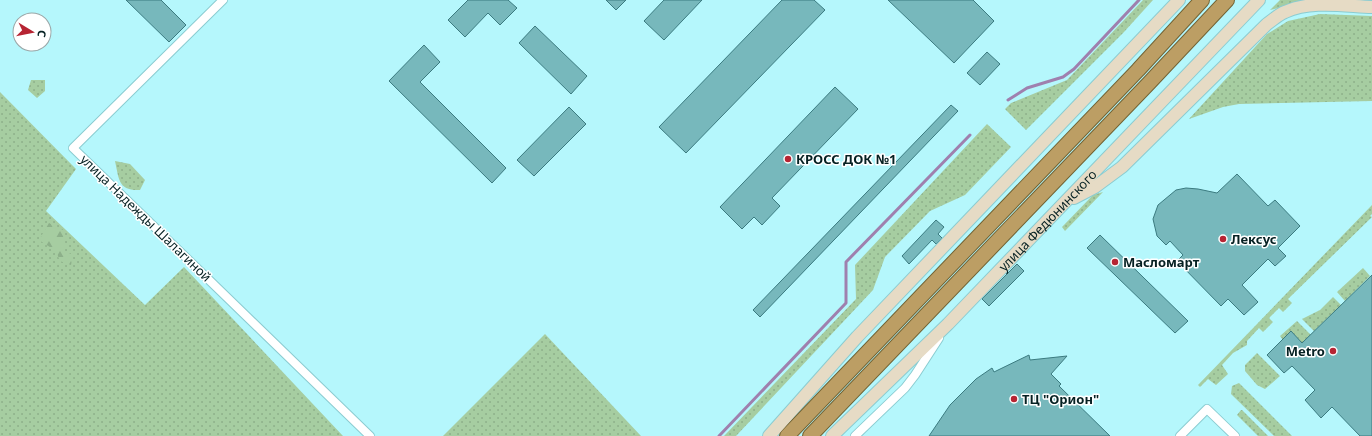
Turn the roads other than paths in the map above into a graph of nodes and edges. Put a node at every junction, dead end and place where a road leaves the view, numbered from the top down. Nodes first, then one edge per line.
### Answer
1 (223, 0) edge
2 (1180, 0) edge
3 (1202, 0) edge
4 (1227, 0) edge
5 (1259, 0) edge
6 (1372, 6) edge
7 (1064, 203) junction
8 (948, 324) junction
9 (370, 436) edge
10 (769, 436) edge
11 (787, 436) edge
12 (810, 436) edge
13 (832, 436) edge
14 (855, 436) edge
15 (1180, 436) edge
16 (1235, 436) edge

1 - 9 street, улица Надежды Шалагиной
2 - 10 main road
3 - 11 highway
4 - 12 highway, улица Федюнинского
5 - 7 main road, улица Федюнинского
6 - 7 main road
7 - 8 main road, улица Федюнинского
8 - 13 main road, улица Федюнинского
8 - 14 street
15 - 16 street

